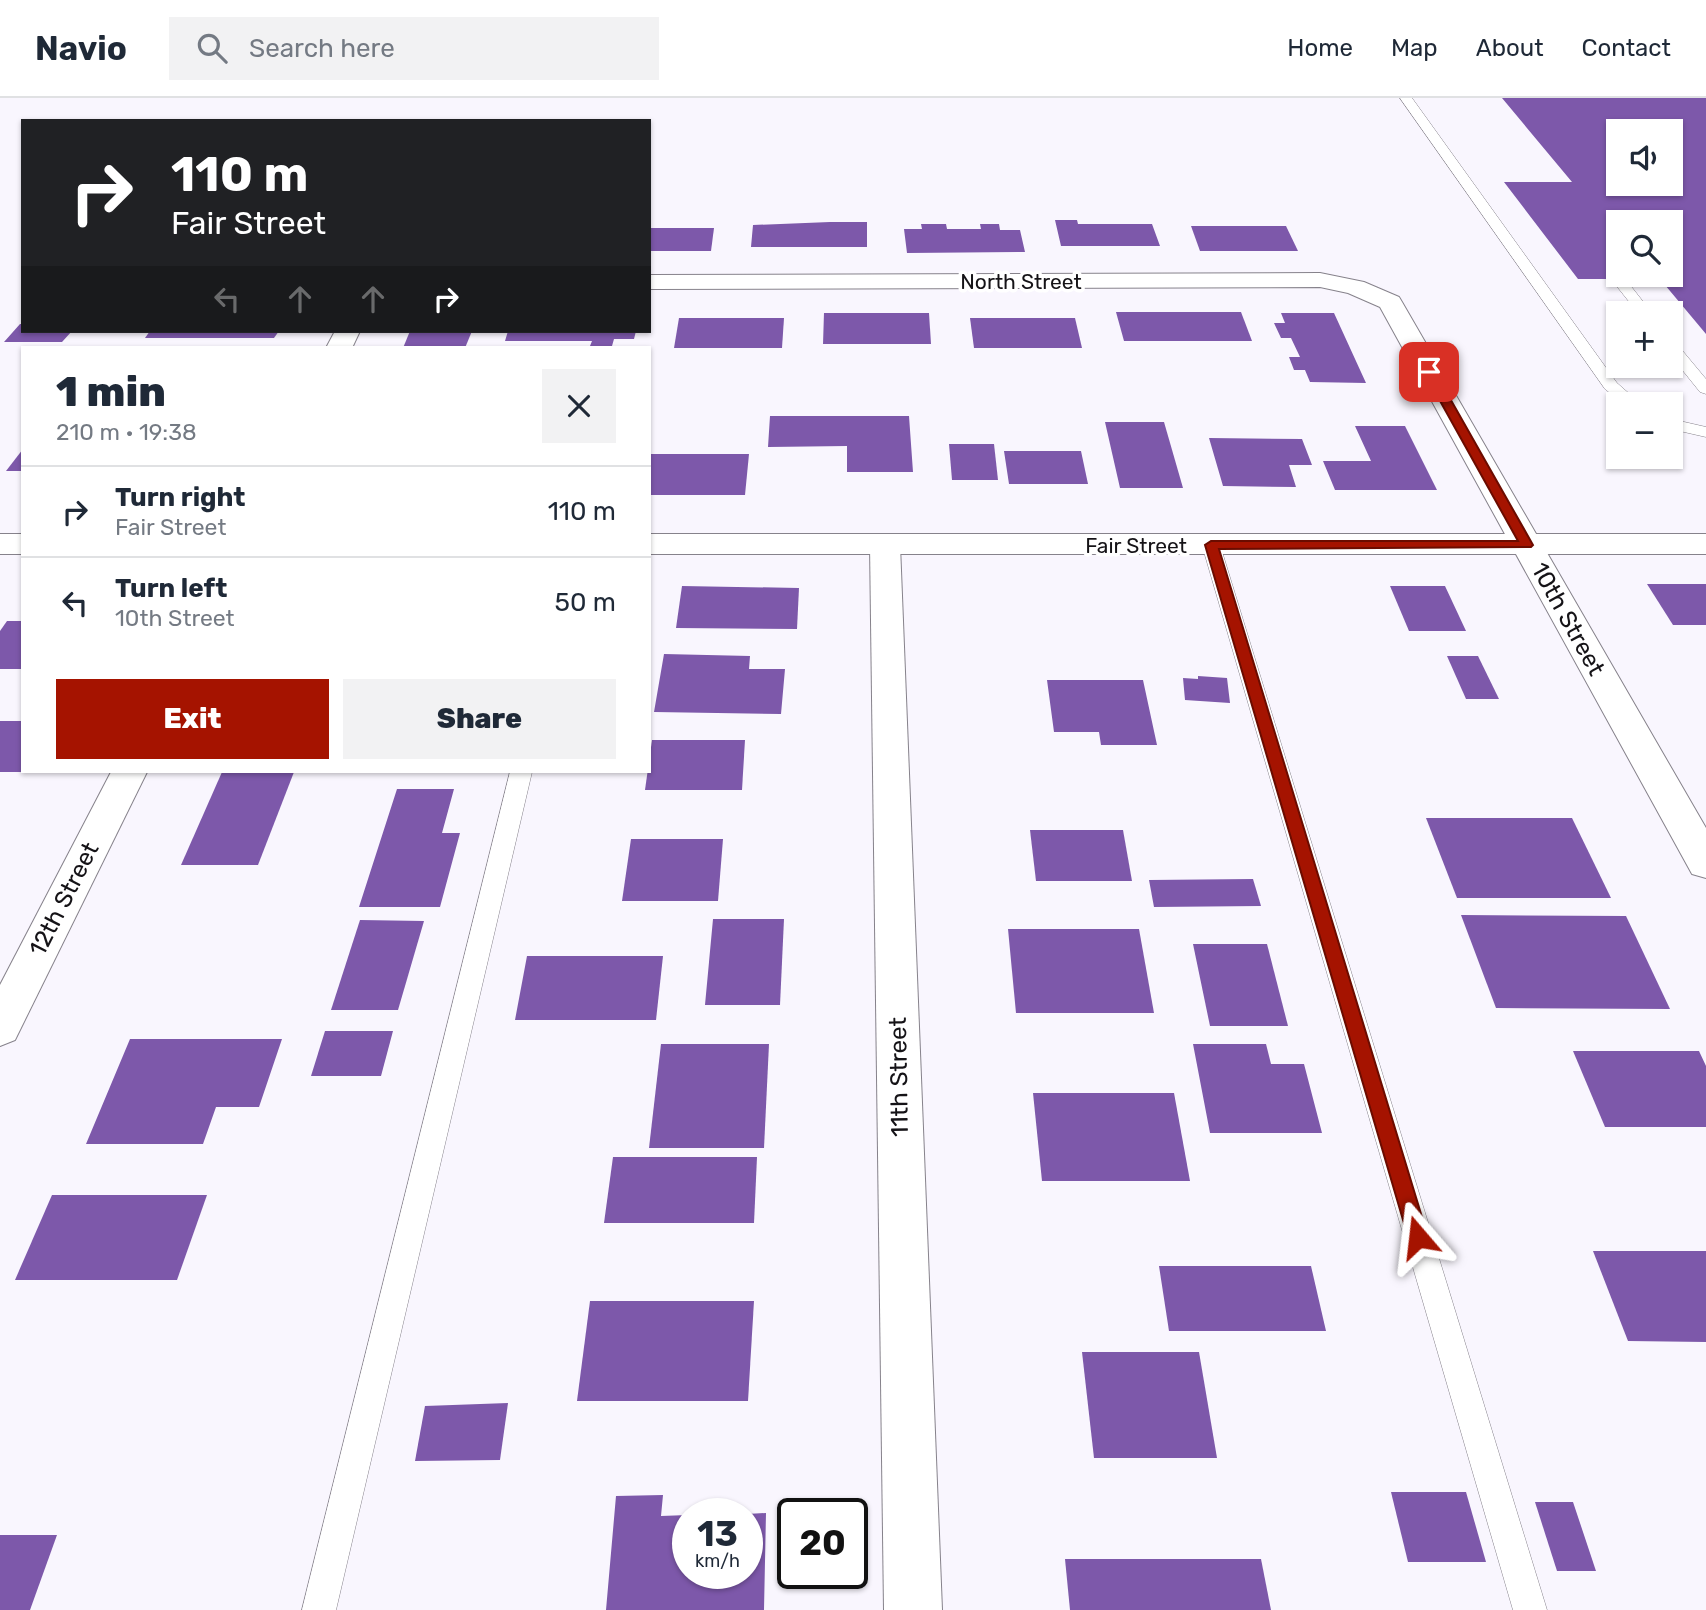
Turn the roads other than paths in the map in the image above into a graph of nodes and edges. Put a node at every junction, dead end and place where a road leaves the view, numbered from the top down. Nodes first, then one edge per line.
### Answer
1 (1406, 98) edge
2 (651, 282) edge
3 (1624, 287) edge
4 (1635, 301) edge
5 (1390, 302) joint
6 (1683, 361) edge
7 (1706, 389) edge
8 (1618, 392) edge
9 (1683, 427) edge
10 (1706, 432) edge
11 (0, 544) edge
12 (21, 544) edge
13 (651, 544) edge
14 (1706, 544) edge
15 (885, 545) junction
16 (1211, 545) junction
17 (1527, 545) junction
18 (128, 773) edge
19 (521, 773) edge
20 (1706, 863) edge
21 (0, 1027) edge
22 (319, 1610) edge
23 (912, 1610) edge
24 (1530, 1610) edge

1 - 8 lane
2 - 5 street, North Street
3 - 4 lane
5 - 17 street, 10th Street
6 - 7 lane
9 - 10 lane
11 - 12 street
13 - 15 street, Fair Street
14 - 17 street, Fair Street
15 - 16 street, Fair Street
15 - 23 street, 11th Street
16 - 17 street, Fair Street
16 - 24 lane
17 - 20 street, 10th Street
18 - 21 street, 12th Street
19 - 22 lane

